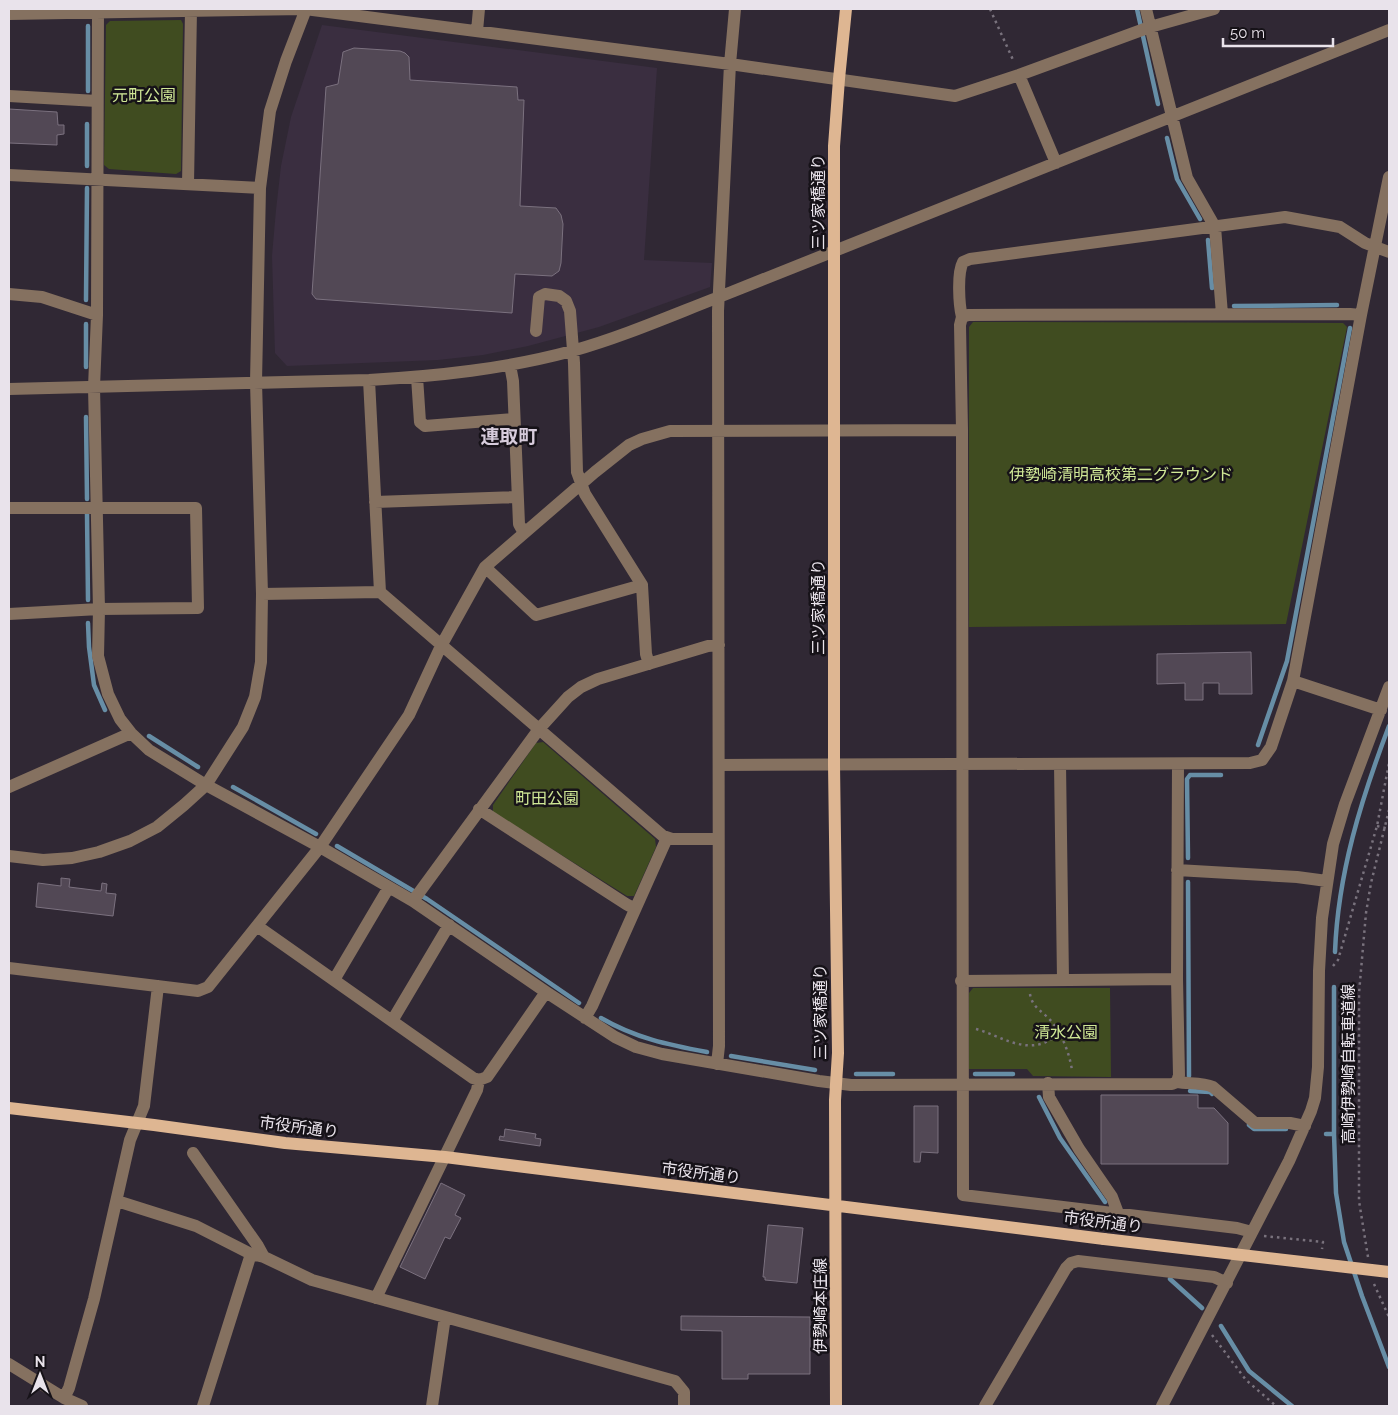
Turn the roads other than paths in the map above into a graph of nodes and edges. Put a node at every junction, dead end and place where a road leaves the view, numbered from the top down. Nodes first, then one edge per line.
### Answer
1 (225, 9) edge
2 (306, 9) edge
3 (479, 9) edge
4 (736, 9) edge
5 (846, 9) edge
6 (1146, 9) edge
7 (1214, 9) edge
8 (191, 10) junction
9 (98, 11) edge
10 (9, 14) edge
11 (1150, 27) junction
12 (1389, 30) edge
13 (477, 31) junction
14 (730, 64) junction
15 (1018, 75) junction
16 (839, 79) junction
17 (9, 96) edge
18 (97, 101) junction
19 (1172, 116) junction
20 (1056, 163) junction
21 (9, 175) edge
22 (1389, 177) edge
23 (98, 178) junction
24 (188, 184) junction
25 (260, 188) junction
26 (1215, 227) junction
27 (1375, 248) junction
28 (834, 251) junction
29 (1389, 252) edge
30 (9, 294) edge
31 (719, 297) junction
32 (1222, 314) junction
33 (97, 315) junction
34 (1361, 315) junction
35 (962, 317) junction
36 (536, 331) dead end
37 (573, 351) junction
38 (510, 365) junction
39 (417, 377) junction
40 (369, 380) junction
41 (256, 382) junction
42 (94, 387) junction
43 (9, 389) edge
44 (513, 419) junction
45 (718, 430) junction
46 (835, 430) junction
47 (962, 430) junction
48 (581, 484) junction
49 (516, 496) junction
50 (375, 502) junction
51 (9, 508) edge
52 (97, 508) junction
53 (524, 533) junction
54 (485, 567) junction
55 (642, 585) junction
56 (380, 592) junction
57 (262, 594) junction
58 (99, 609) junction
59 (9, 614) edge
60 (719, 645) junction
61 (441, 646) junction
62 (649, 664) junction
63 (1293, 681) junction
64 (1389, 688) edge
65 (1380, 710) junction
66 (538, 729) junction
67 (131, 734) junction
68 (962, 764) junction
69 (1060, 764) junction
70 (1178, 764) junction
71 (719, 765) junction
72 (834, 765) junction
73 (206, 785) junction
74 (9, 786) edge
75 (479, 809) junction
76 (667, 838) junction
77 (718, 839) junction
78 (320, 847) junction
79 (9, 856) edge
80 (1177, 870) junction
81 (1327, 881) junction
82 (389, 887) junction
83 (413, 901) junction
84 (635, 909) junction
85 (449, 925) junction
86 (257, 926) junction
87 (9, 968) edge
88 (1177, 979) junction
89 (334, 980) junction
90 (1063, 980) junction
91 (961, 981) junction
92 (158, 986) junction
93 (546, 992) junction
94 (585, 1018) junction
95 (392, 1021) junction
96 (717, 1064) junction
97 (479, 1080) junction
98 (1177, 1082) junction
99 (836, 1083) junction
100 (1048, 1083) junction
101 (962, 1084) junction
102 (9, 1108) edge
103 (137, 1123) junction
104 (1305, 1126) junction
105 (193, 1153) dead end
106 (445, 1157) junction
107 (117, 1200) junction
108 (835, 1206) junction
109 (1118, 1213) junction
110 (1257, 1234) junction
111 (251, 1254) junction
112 (264, 1258) junction
113 (1389, 1272) edge
114 (1227, 1283) junction
115 (376, 1298) junction
116 (445, 1317) junction
117 (9, 1364) edge
118 (64, 1398) junction
119 (82, 1406) edge
120 (203, 1406) edge
121 (432, 1406) edge
122 (684, 1406) edge
123 (836, 1406) edge
124 (985, 1406) edge
125 (1162, 1406) edge

1 - 2 street
1 - 8 street
2 - 13 street
2 - 25 street
3 - 13 street
4 - 14 street
5 - 16 main road, 三ツ家橋通り
6 - 11 street
7 - 11 street
8 - 9 street
8 - 24 street
9 - 10 street
9 - 18 street
11 - 15 street
11 - 19 street
12 - 19 street
13 - 14 street
14 - 16 street
14 - 31 street
15 - 16 street
15 - 20 street
16 - 28 main road, 三ツ家橋通り
17 - 18 street
18 - 23 street
19 - 20 street
19 - 26 street
20 - 28 street
21 - 23 street
22 - 27 street
23 - 24 street
23 - 33 street
24 - 25 street
25 - 41 street
26 - 27 street
26 - 32 street
26 - 35 street
27 - 29 street
27 - 34 street
28 - 31 street
28 - 46 main road, 三ツ家橋通り
30 - 33 street
31 - 37 street
31 - 45 street
32 - 34 street
32 - 35 street
33 - 42 street
34 - 63 street
35 - 47 street
36 - 37 street
37 - 38 street
37 - 48 street
38 - 39 street
38 - 44 street
39 - 40 street
39 - 44 street
40 - 41 street
40 - 50 street
41 - 42 street
41 - 57 street
42 - 43 street
42 - 52 street
44 - 49 street
45 - 46 street
45 - 48 street
45 - 60 street
46 - 47 street
46 - 72 main road, 三ツ家橋通り
47 - 68 street
48 - 53 street
48 - 55 street
49 - 50 street
49 - 53 street
50 - 56 street
51 - 52 street
52 - 58 street
52 - 58 street
53 - 54 street
54 - 55 street
54 - 61 street
55 - 62 street
56 - 57 street
56 - 61 street
57 - 73 street
58 - 59 street
58 - 67 street
60 - 62 street
60 - 71 street
61 - 66 street
61 - 78 street
62 - 66 street
63 - 65 street
63 - 70 street
64 - 65 street
65 - 81 street
66 - 75 street
66 - 76 street
67 - 73 street
67 - 74 street
68 - 69 street
68 - 72 street
68 - 91 street
69 - 70 street
69 - 90 street
70 - 80 street
71 - 72 street
71 - 77 street
72 - 99 main road, 三ツ家橋通り
73 - 78 street
73 - 79 street
75 - 83 street
75 - 84 street
76 - 77 street
76 - 84 street
77 - 96 street
78 - 82 street
78 - 86 street
80 - 81 street
80 - 88 street
81 - 104 street
82 - 83 street
82 - 89 street
83 - 85 street
84 - 94 street
85 - 93 street
85 - 95 street
86 - 89 street
86 - 92 street
87 - 92 street
88 - 90 street
88 - 98 street
89 - 95 street
90 - 91 street
91 - 101 street
92 - 103 street
93 - 94 street
93 - 97 street
94 - 96 street
95 - 97 street
96 - 99 street
97 - 106 street
98 - 100 street
98 - 104 street
99 - 101 street
99 - 108 main road, 三ツ家橋通り
100 - 101 street
100 - 109 street
101 - 109 street
102 - 103 main road, 市役所通り
103 - 106 main road, 市役所通り
103 - 107 street
104 - 110 street
105 - 112 street
106 - 108 main road, 市役所通り
106 - 115 street
107 - 111 street
107 - 118 street
108 - 113 main road, 市役所通り, bridge
108 - 123 main road, 伊勢崎本庄線
109 - 110 street
110 - 114 street
111 - 112 street
111 - 120 street
112 - 115 street
114 - 124 street
114 - 125 street
115 - 116 street
116 - 121 street
116 - 122 street
117 - 118 street
118 - 119 street

